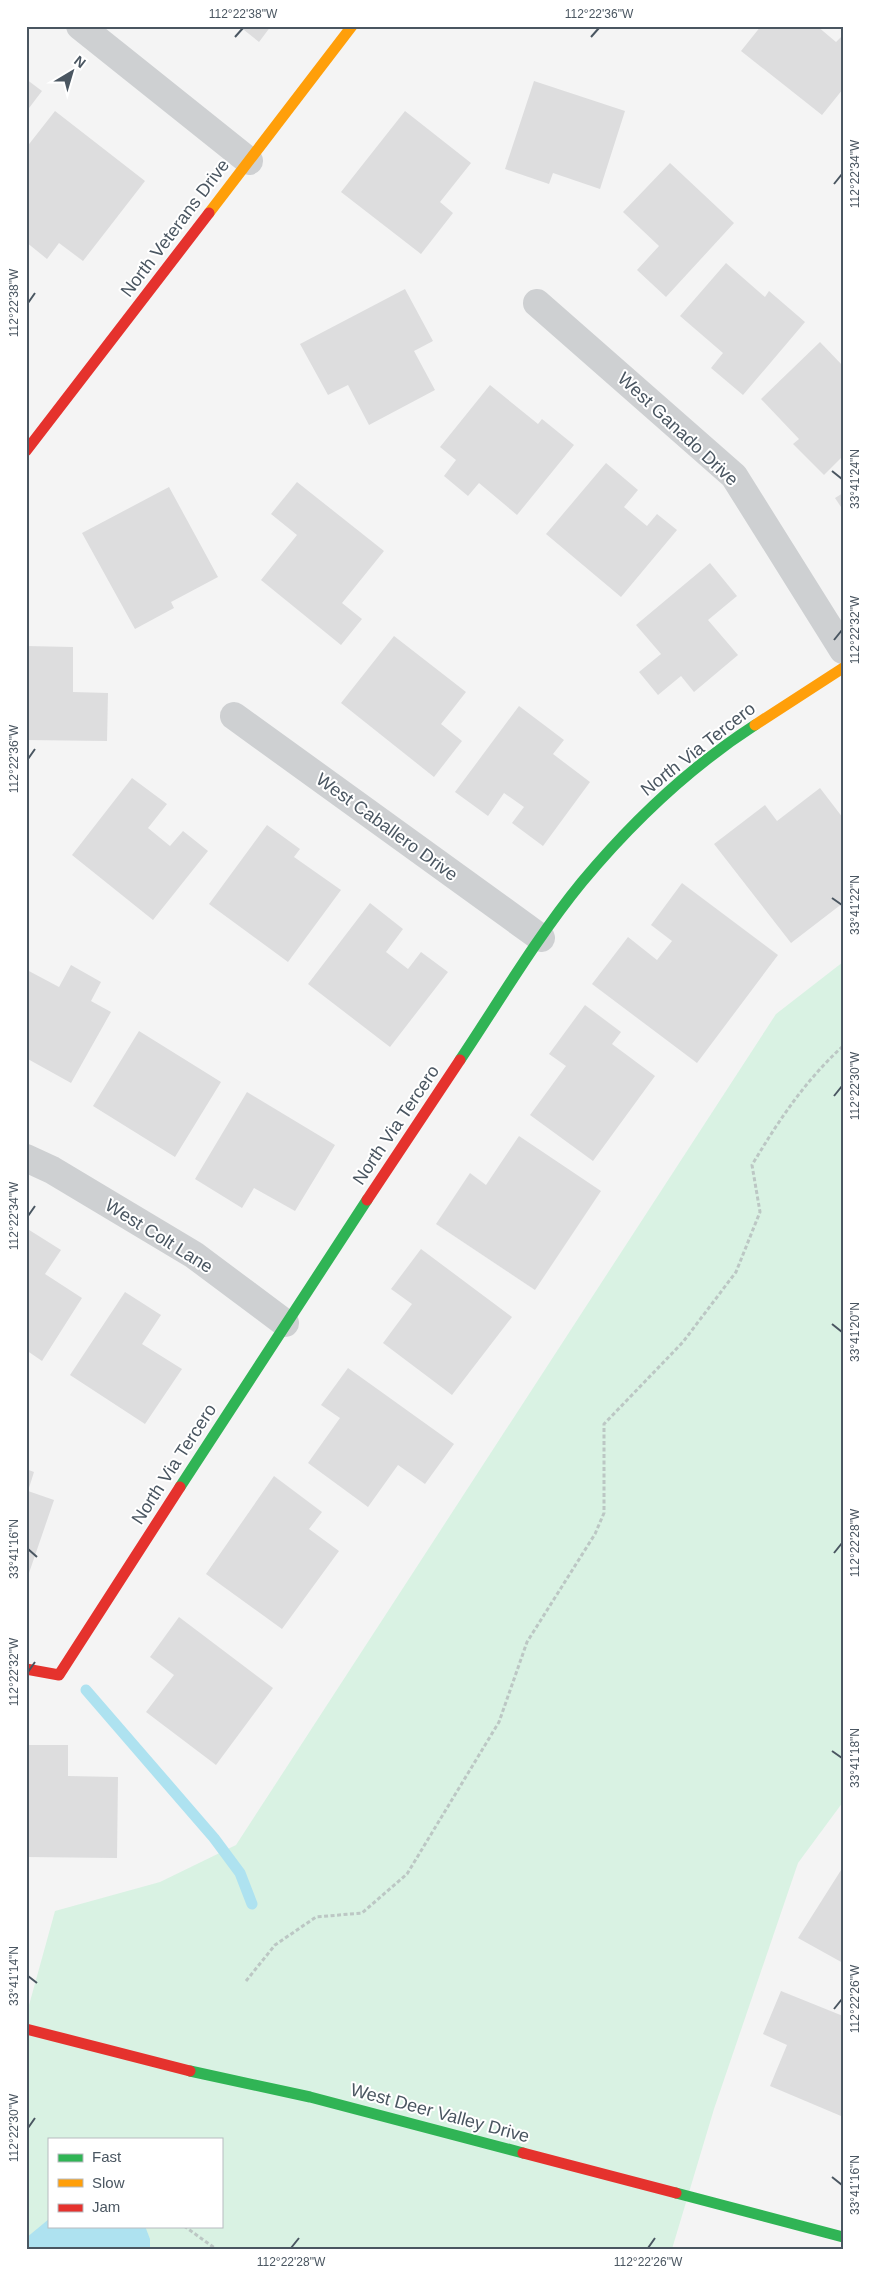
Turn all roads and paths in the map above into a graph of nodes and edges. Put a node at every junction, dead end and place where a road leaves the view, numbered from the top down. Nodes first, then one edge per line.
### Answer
1 (80, 26) edge
2 (352, 26) edge
3 (249, 161) junction
4 (537, 303) dead end
5 (26, 451) edge
6 (843, 650) edge
7 (843, 668) edge
8 (234, 716) dead end
9 (541, 938) junction
10 (843, 1046) edge
11 (26, 1158) edge
12 (285, 1323) junction
13 (26, 1669) edge
14 (246, 1981) dead end
15 (26, 2029) edge
16 (187, 2228) edge
17 (843, 2237) edge
18 (216, 2249) edge

1 - 3 street
2 - 3 street, North Veterans Drive
3 - 5 street, North Veterans Drive
4 - 6 street, West Ganado Drive
7 - 9 street, North Via Tercero
8 - 9 street, West Caballero Drive
9 - 12 street, North Via Tercero
10 - 14 path
11 - 12 street, West Colt Lane
12 - 13 street, North Via Tercero
15 - 17 street, West Deer Valley Drive
16 - 18 path

